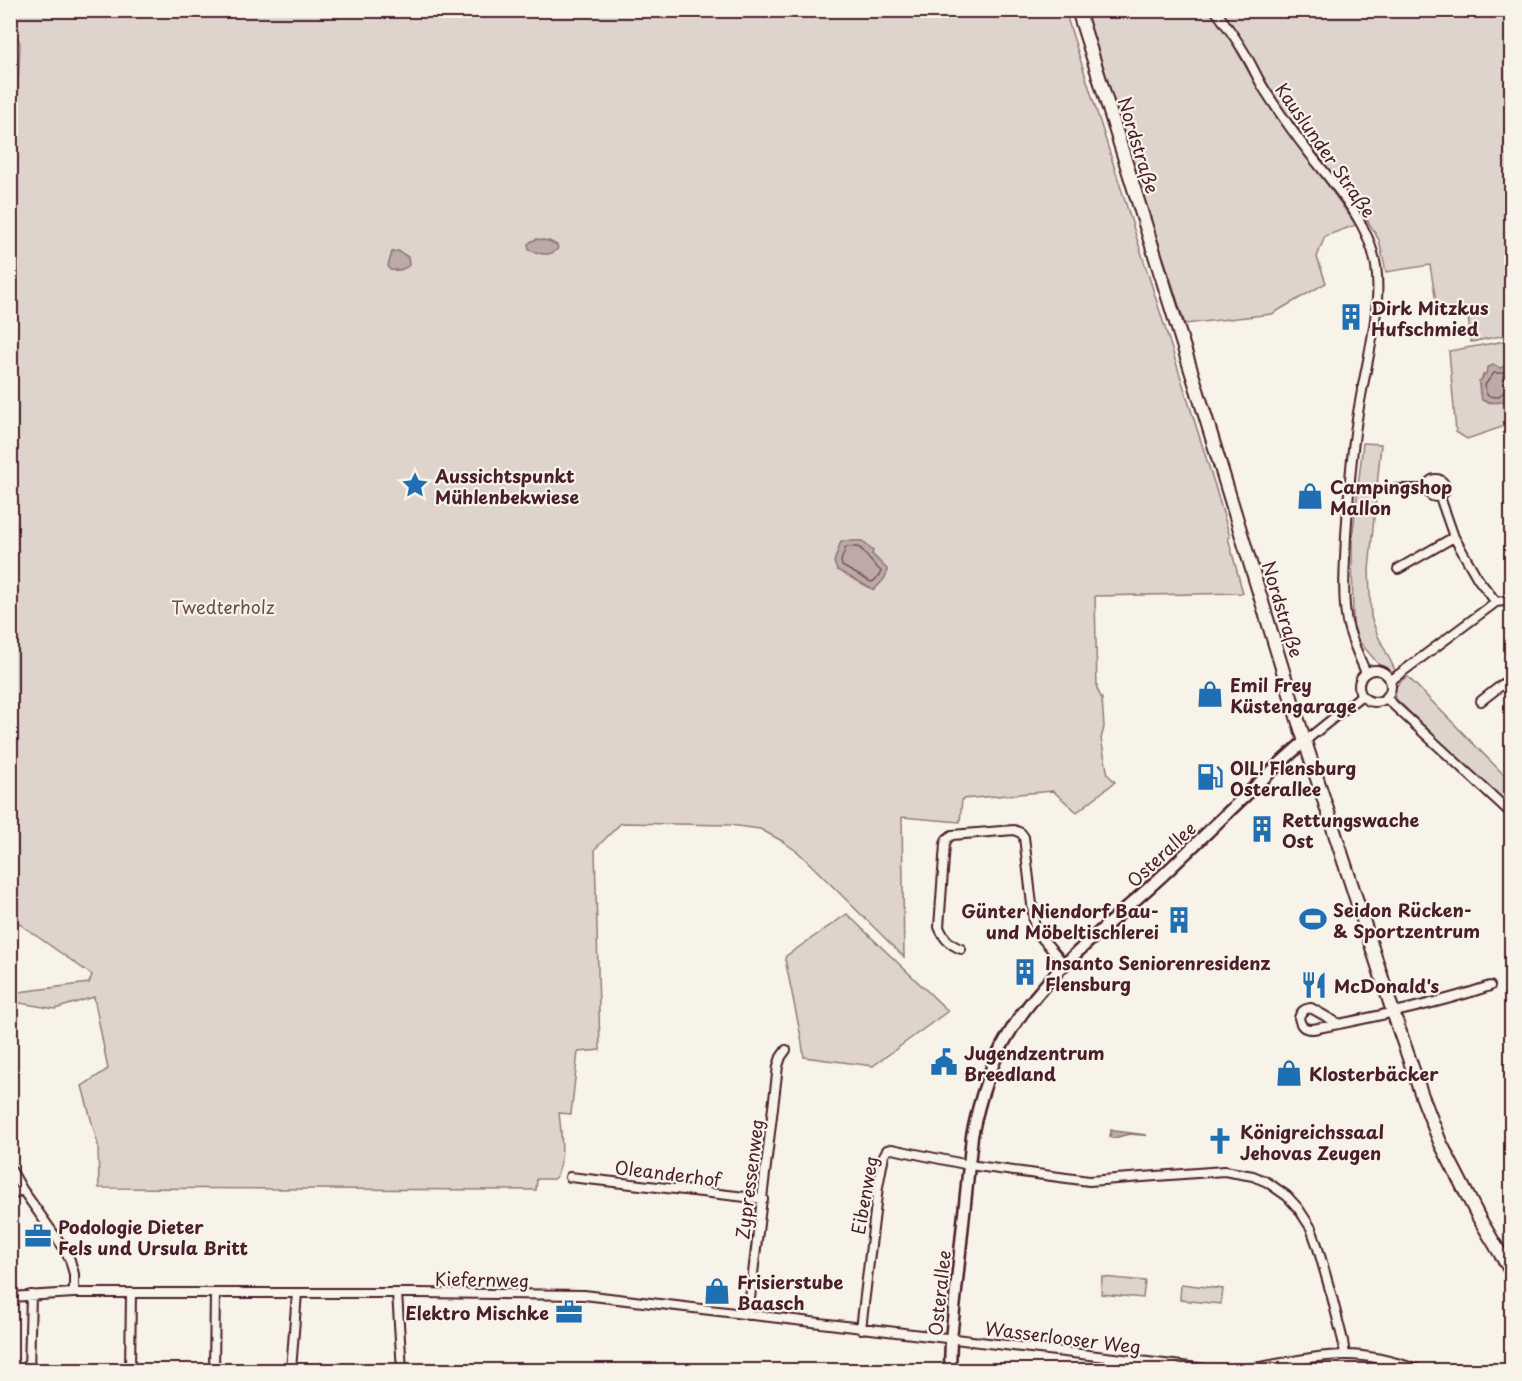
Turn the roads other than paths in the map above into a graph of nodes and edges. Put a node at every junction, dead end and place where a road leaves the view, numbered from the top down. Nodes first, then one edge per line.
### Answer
1 (1078, 10) edge
2 (1215, 10) edge
3 (1396, 489) dead end
4 (1427, 489) junction
5 (1440, 497) junction
6 (1454, 537) junction
7 (1398, 569) dead end
8 (1512, 600) edge
9 (1496, 602) junction
10 (1366, 673) junction
11 (1512, 677) edge
12 (1390, 681) junction
13 (1362, 695) junction
14 (1386, 698) junction
15 (1481, 701) dead end
16 (1305, 741) junction
17 (1512, 814) edge
18 (960, 949) dead end
19 (1065, 965) junction
20 (1490, 986) dead end
21 (1393, 1012) junction
22 (1339, 1024) junction
23 (786, 1050) dead end
24 (969, 1165) junction
25 (10, 1168) edge
26 (570, 1177) dead end
27 (22, 1189) junction
28 (10, 1197) edge
29 (762, 1199) junction
30 (1512, 1273) edge
31 (74, 1293) junction
32 (131, 1293) junction
33 (214, 1293) junction
34 (297, 1293) junction
35 (397, 1293) junction
36 (31, 1294) junction
37 (10, 1297) edge
38 (748, 1315) junction
39 (861, 1329) junction
40 (951, 1339) junction
41 (1346, 1355) junction
42 (29, 1371) edge
43 (130, 1371) edge
44 (214, 1371) edge
45 (291, 1371) edge
46 (402, 1371) edge
47 (950, 1371) edge
48 (1419, 1371) edge

1 - 16 main road, Nordstraße
2 - 10 street, Kauslunder Straße
3 - 4 street
4 - 5 street
4 - 5 street
5 - 6 street
6 - 7 street
6 - 9 street
8 - 9 street
9 - 12 street
10 - 12 street
10 - 13 street
11 - 15 street
12 - 14 street
13 - 14 street
13 - 16 street, Osterallee
14 - 17 street
16 - 19 street, Osterallee
16 - 21 main road, Nordstraße
18 - 19 street
19 - 24 street, Osterallee
20 - 21 street
21 - 22 street
21 - 30 main road, Nordstraße
22 - 22 street
23 - 29 street, Zypressenweg
24 - 39 street, Eibenweg
24 - 40 street, Osterallee
24 - 41 street
25 - 27 street
26 - 29 street, Oleanderhof
27 - 28 street
27 - 31 street
29 - 38 street, Zypressenweg
31 - 32 street, Kiefernweg
31 - 36 street, Kiefernweg
32 - 33 street, Kiefernweg
32 - 43 street
33 - 34 street, Kiefernweg
33 - 44 street
34 - 35 street, Kiefernweg
34 - 45 street
35 - 38 street, Kiefernweg
35 - 46 street
36 - 37 street, Kiefernweg
36 - 42 street
38 - 39 street, Kiefernweg
39 - 40 street, Kiefernweg
40 - 41 street, Wasserlooser Weg
40 - 47 street, Osterallee
41 - 48 street, Wasserlooser Weg

